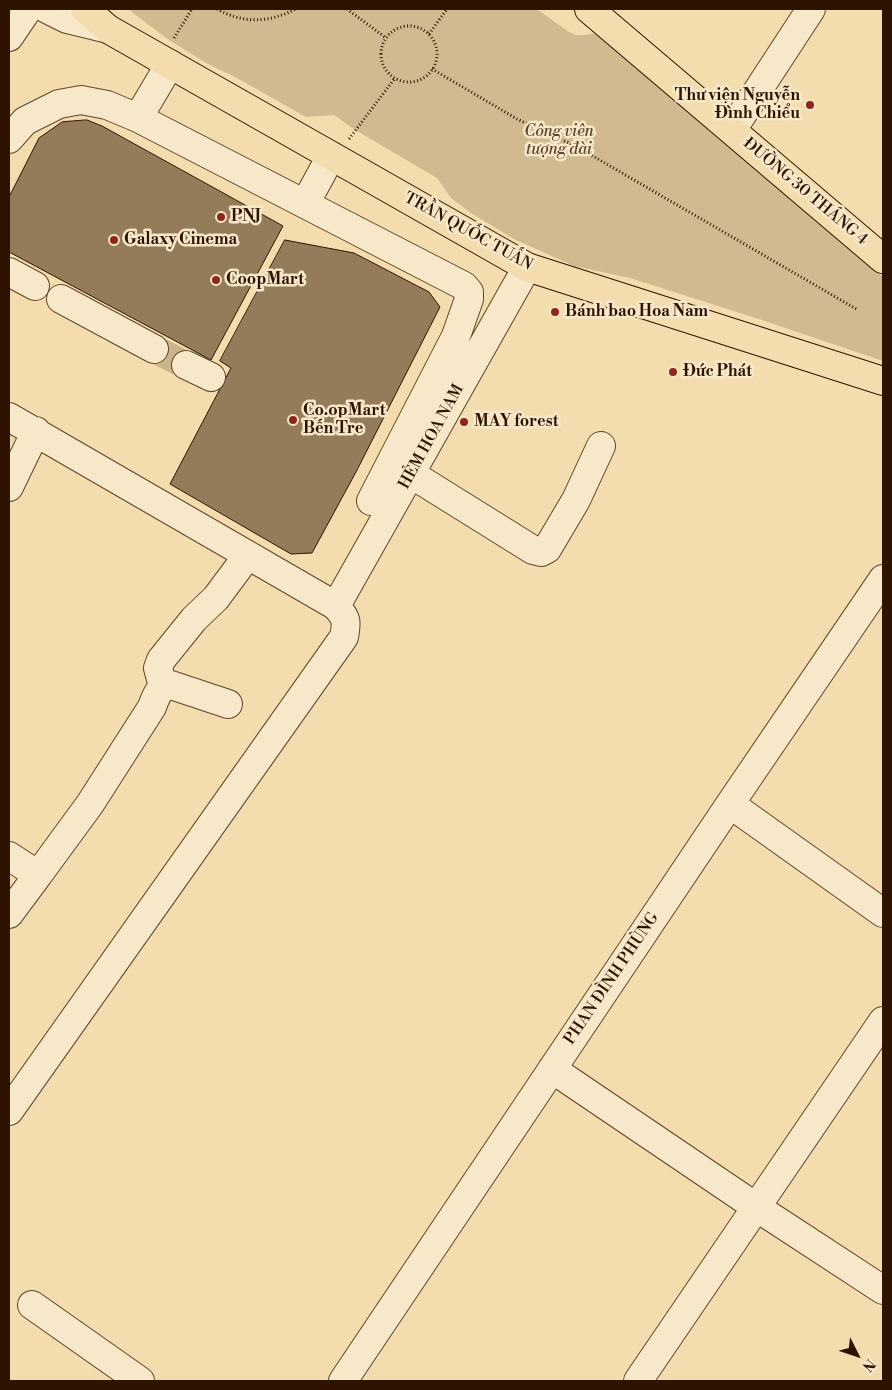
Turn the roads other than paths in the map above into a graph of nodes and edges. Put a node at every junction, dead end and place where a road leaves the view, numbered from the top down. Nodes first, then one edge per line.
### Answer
1 (28, 9) edge
2 (47, 9) edge
3 (85, 9) edge
4 (589, 9) edge
5 (812, 9) edge
6 (108, 29) junction
7 (9, 37) edge
8 (165, 61) junction
9 (138, 118) junction
10 (732, 130) junction
11 (9, 139) edge
12 (333, 157) junction
13 (305, 204) junction
14 (882, 254) edge
15 (527, 267) junction
16 (9, 272) edge
17 (35, 286) dead end
18 (61, 299) dead end
19 (154, 349) tunnel mouth
20 (186, 365) tunnel mouth
21 (211, 378) dead end
22 (882, 381) edge
23 (9, 417) edge
24 (36, 432) junction
25 (601, 446) dead end
26 (411, 474) junction
27 (9, 486) edge
28 (371, 501) dead end
29 (248, 555) junction
30 (883, 579) edge
31 (336, 606) junction
32 (163, 687) junction
33 (228, 704) dead end
34 (730, 804) junction
35 (9, 856) edge
36 (38, 875) junction
37 (883, 913) edge
38 (9, 914) edge
39 (883, 1021) edge
40 (552, 1069) junction
41 (9, 1111) edge
42 (756, 1207) junction
43 (883, 1290) edge
44 (32, 1305) dead end
45 (140, 1381) edge
46 (343, 1381) edge
47 (638, 1381) edge

1 - 7 street
2 - 6 street, TRẦN QUỐC TUẤN
3 - 6 main road, TRẦN QUỐC TUẤN
4 - 10 main road, ĐƯỜNG 30 THÁNG 4
5 - 10 street
6 - 8 main road, TRẦN QUỐC TUẤN
8 - 9 street
8 - 12 main road, TRẦN QUỐC TUẤN
9 - 11 street
9 - 13 street
10 - 14 main road, ĐƯỜNG 30 THÁNG 4
12 - 13 street
12 - 15 main road, TRẦN QUỐC TUẤN
13 - 28 street
15 - 22 main road, TRẦN QUỐC TUẤN
15 - 26 street, HẺM HOA NAM
16 - 17 street
18 - 19 street
20 - 21 street
23 - 24 street
24 - 27 street
24 - 29 street
25 - 26 street
26 - 31 street, HẺM HOA NAM
29 - 31 street
29 - 32 street
30 - 34 street, PHAN ĐÌNH PHÙNG
31 - 41 street
32 - 33 street
32 - 36 street
34 - 37 street
34 - 40 street, PHAN ĐÌNH PHÙNG
35 - 36 street
36 - 38 street
39 - 42 street
40 - 42 street
40 - 46 street, PHAN ĐÌNH PHÙNG
42 - 43 street
42 - 47 street
44 - 45 street

